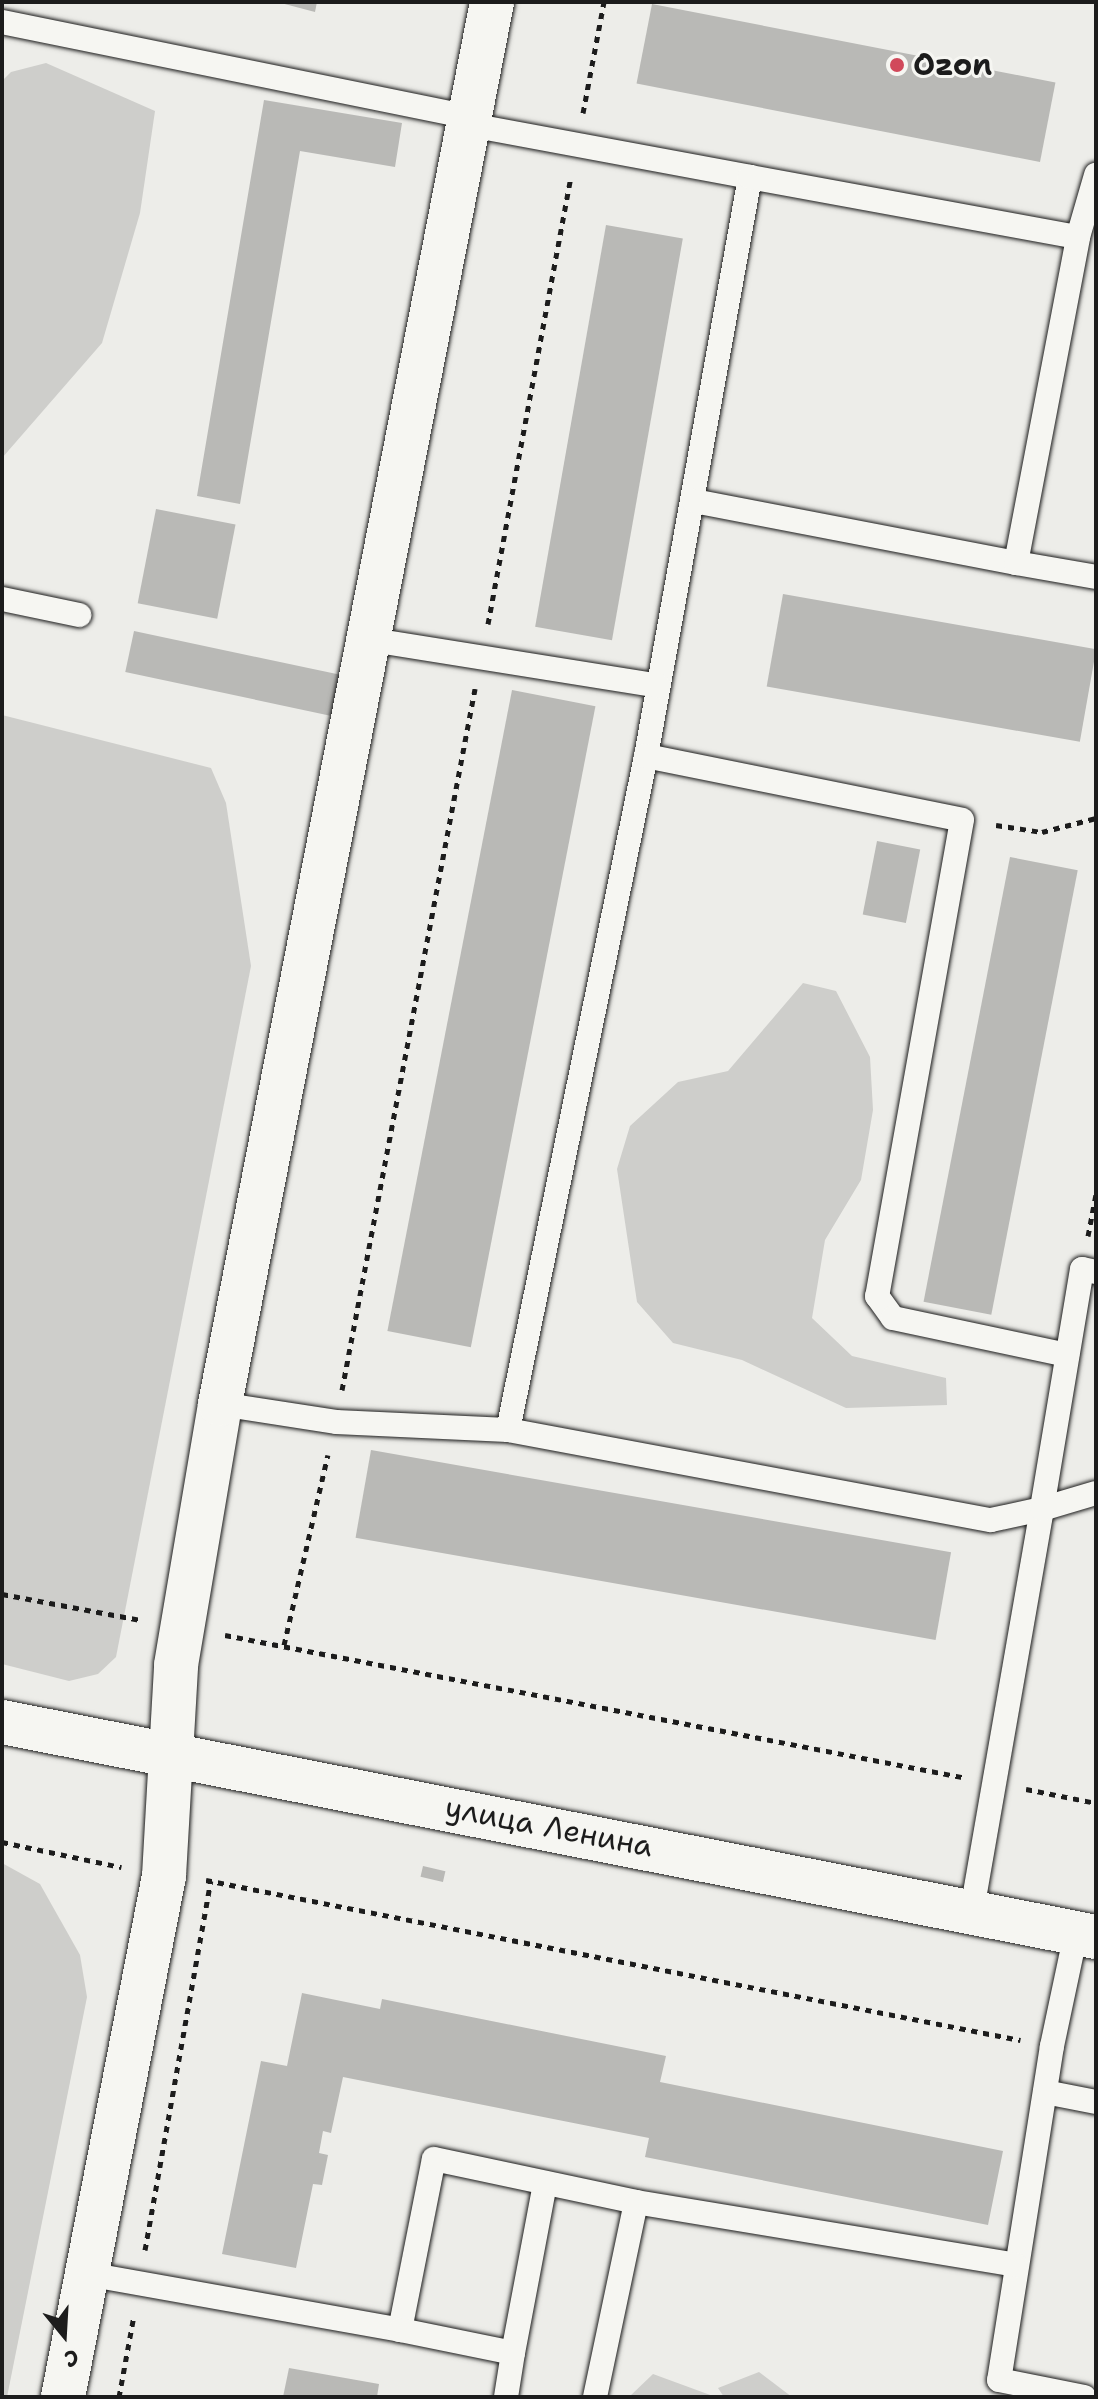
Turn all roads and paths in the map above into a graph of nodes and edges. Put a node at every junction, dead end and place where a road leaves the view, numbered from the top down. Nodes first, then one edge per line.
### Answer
1 (492, 2) edge
2 (604, 2) edge
3 (2, 22) edge
4 (471, 121) junction
5 (578, 144) junction
6 (1096, 175) edge
7 (750, 177) junction
8 (1078, 237) junction
9 (694, 501) junction
10 (1016, 563) junction
11 (1096, 577) edge
12 (2, 599) edge
13 (79, 615) dead end
14 (366, 639) junction
15 (481, 657) junction
16 (658, 686) junction
17 (646, 756) junction
18 (1096, 818) edge
19 (962, 820) junction
20 (1096, 1194) edge
21 (1089, 1270) edge
22 (1067, 1355) junction
23 (220, 1404) junction
24 (336, 1422) junction
25 (508, 1430) junction
26 (1096, 1493) edge
27 (1042, 1509) junction
28 (2, 1594) edge
29 (181, 1627) junction
30 (284, 1645) junction
31 (2, 1722) edge
32 (172, 1753) junction
33 (994, 1783) junction
34 (1096, 1803) edge
35 (2, 1842) edge
36 (164, 1876) junction
37 (211, 1881) junction
38 (972, 1912) junction
39 (1086, 1935) edge
40 (1052, 2046) junction
41 (1045, 2092) junction
42 (1096, 2102) edge
43 (545, 2183) junction
44 (636, 2202) junction
45 (1015, 2265) junction
46 (87, 2274) junction
47 (140, 2283) junction
48 (400, 2330) junction
49 (513, 2353) junction
50 (63, 2397) edge
51 (119, 2397) edge
52 (506, 2397) edge
53 (595, 2397) edge
54 (1084, 2397) edge

1 - 4 street
2 - 5 path
3 - 4 lane
4 - 5 lane
4 - 14 street
5 - 7 lane
5 - 15 path
6 - 8 lane
7 - 8 lane
7 - 9 lane
8 - 10 lane
9 - 10 lane
9 - 16 lane
10 - 11 lane
12 - 13 lane
14 - 15 lane
14 - 23 street
15 - 16 lane
15 - 24 path
16 - 17 lane
17 - 19 lane
17 - 25 lane
18 - 19 path
19 - 22 lane
20 - 21 path
21 - 22 lane
22 - 27 lane
23 - 24 lane
23 - 29 street
24 - 25 lane
24 - 30 path
25 - 27 lane
26 - 27 lane
27 - 33 lane
28 - 29 path
29 - 30 path
29 - 32 street
30 - 33 path
31 - 32 street, улица Ленина
32 - 36 street
32 - 38 street, улица Ленина
33 - 34 path
33 - 38 lane
35 - 36 path
36 - 37 path
36 - 46 street
37 - 40 path
37 - 47 path
38 - 39 street, улица Ленина
39 - 40 lane
40 - 41 lane
41 - 42 lane
41 - 45 lane
43 - 44 lane
43 - 48 lane
43 - 49 lane
44 - 45 lane
44 - 53 lane
45 - 54 lane
46 - 47 lane
46 - 50 street
47 - 48 lane
47 - 51 path
48 - 49 lane
49 - 52 lane

